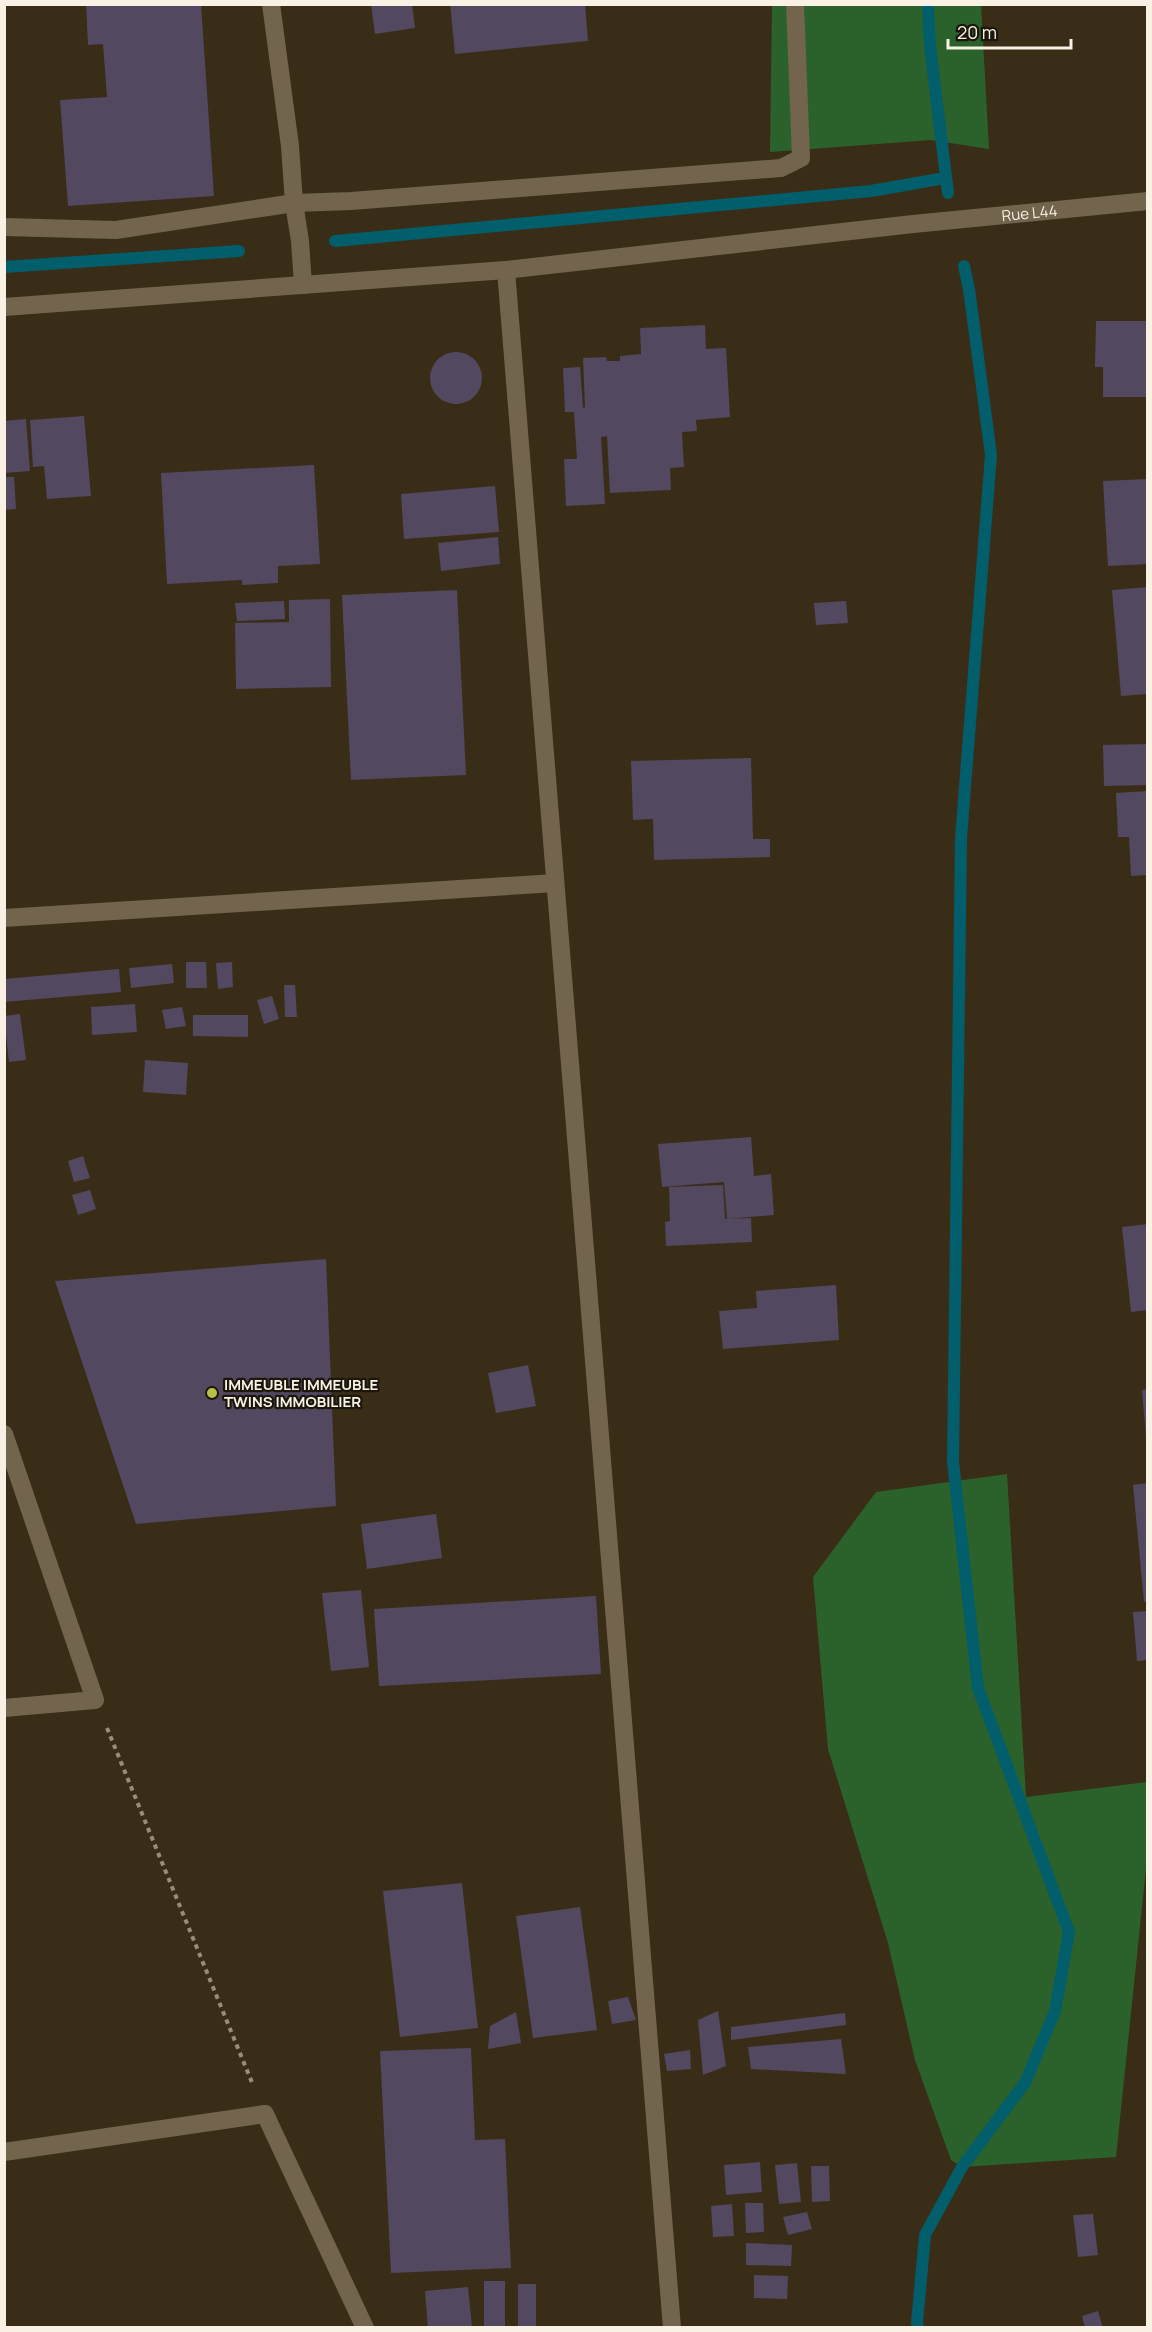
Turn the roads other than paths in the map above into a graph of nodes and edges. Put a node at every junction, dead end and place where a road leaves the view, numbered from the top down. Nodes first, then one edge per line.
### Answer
1 (271, 4) edge
2 (795, 4) edge
3 (1148, 201) edge
4 (294, 203) junction
5 (4, 227) edge
6 (506, 270) junction
7 (303, 285) junction
8 (4, 307) edge
9 (555, 883) junction
10 (4, 918) edge
11 (4, 1434) edge
12 (4, 1708) edge
13 (4, 2152) edge
14 (364, 2328) edge
15 (672, 2328) edge

1 - 4 street
2 - 4 street
3 - 6 street, Rue L44
4 - 5 street
4 - 7 street
6 - 7 street, Rue L44
6 - 9 street
7 - 8 street, Rue L44
9 - 10 street
9 - 15 street
11 - 12 street
13 - 14 street

